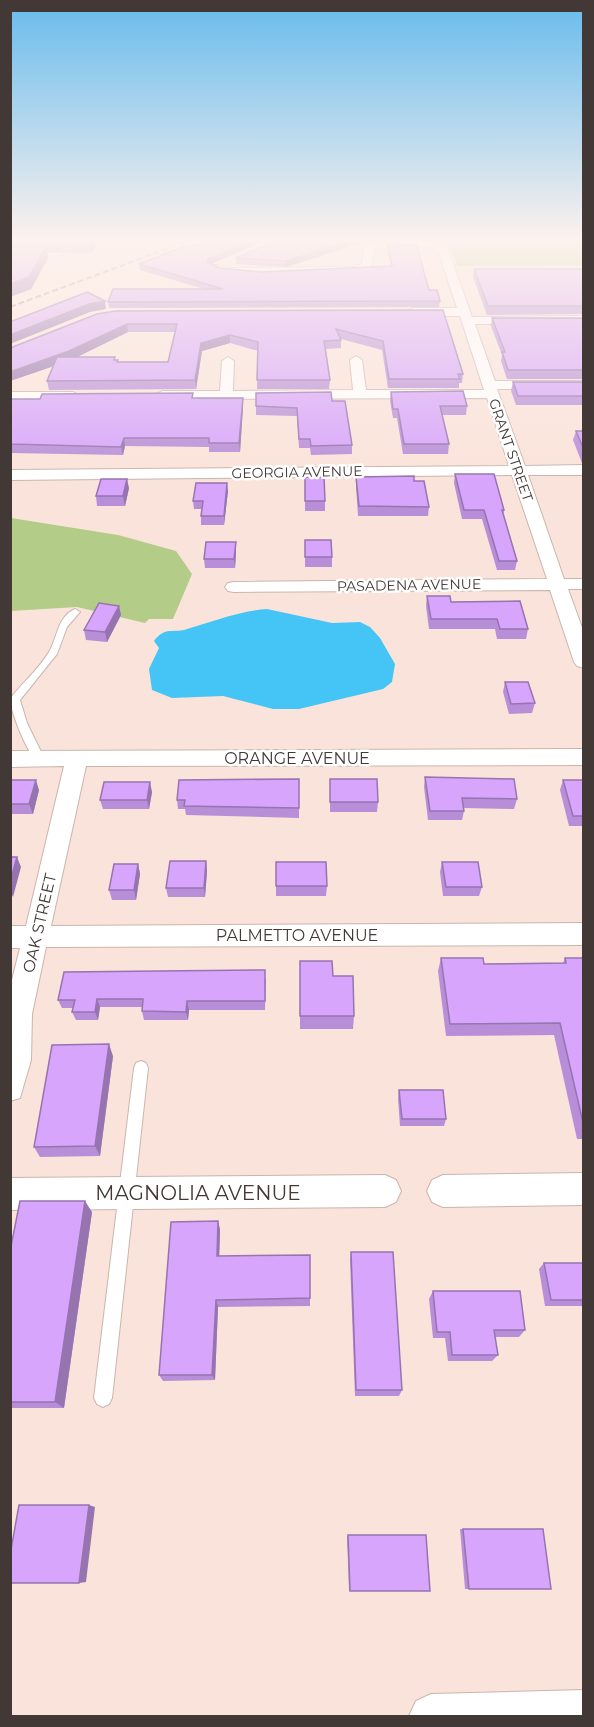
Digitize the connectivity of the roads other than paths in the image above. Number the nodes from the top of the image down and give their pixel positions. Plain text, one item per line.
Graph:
1 (466, 319) edge
2 (542, 319) edge
3 (584, 320) edge
4 (356, 360) dead end
5 (228, 362) dead end
6 (584, 385) edge
7 (491, 390) junction
8 (360, 394) junction
9 (142, 395) edge
10 (225, 395) junction
11 (10, 396) edge
12 (82, 396) edge
13 (518, 470) junction
14 (584, 470) edge
15 (10, 475) edge
16 (557, 584) junction
17 (584, 584) edge
18 (234, 587) dead end
19 (75, 612) dead end
20 (584, 662) edge
21 (584, 757) edge
22 (39, 758) junction
23 (77, 758) junction
24 (10, 759) edge
25 (584, 934) edge
26 (23, 937) edge
27 (141, 1068) dead end
28 (10, 1088) edge
29 (584, 1189) edge
30 (385, 1191) dead end
31 (443, 1191) dead end
32 (126, 1193) junction
33 (10, 1194) edge
34 (103, 1398) dead end
35 (584, 1711) edge
36 (431, 1716) edge

1 - 7 street, GRANT STREET
2 - 3 street
4 - 8 street
5 - 10 street
6 - 7 street
7 - 8 street
7 - 13 street, GRANT STREET
8 - 10 street
9 - 10 street
11 - 12 street
13 - 14 street, GEORGIA AVENUE
13 - 15 street, GEORGIA AVENUE
13 - 16 street, GRANT STREET
16 - 17 street, PASADENA AVENUE
16 - 18 street, PASADENA AVENUE
16 - 20 street, GRANT STREET
19 - 22 lane
21 - 23 street, ORANGE AVENUE
22 - 23 street, ORANGE AVENUE
22 - 24 street, ORANGE AVENUE
23 - 26 street, OAK STREET
25 - 26 street, PALMETTO AVENUE
26 - 28 street, OAK STREET
27 - 32 lane
29 - 31 street
30 - 32 street, MAGNOLIA AVENUE
32 - 33 street, MAGNOLIA AVENUE
32 - 34 lane
35 - 36 street

